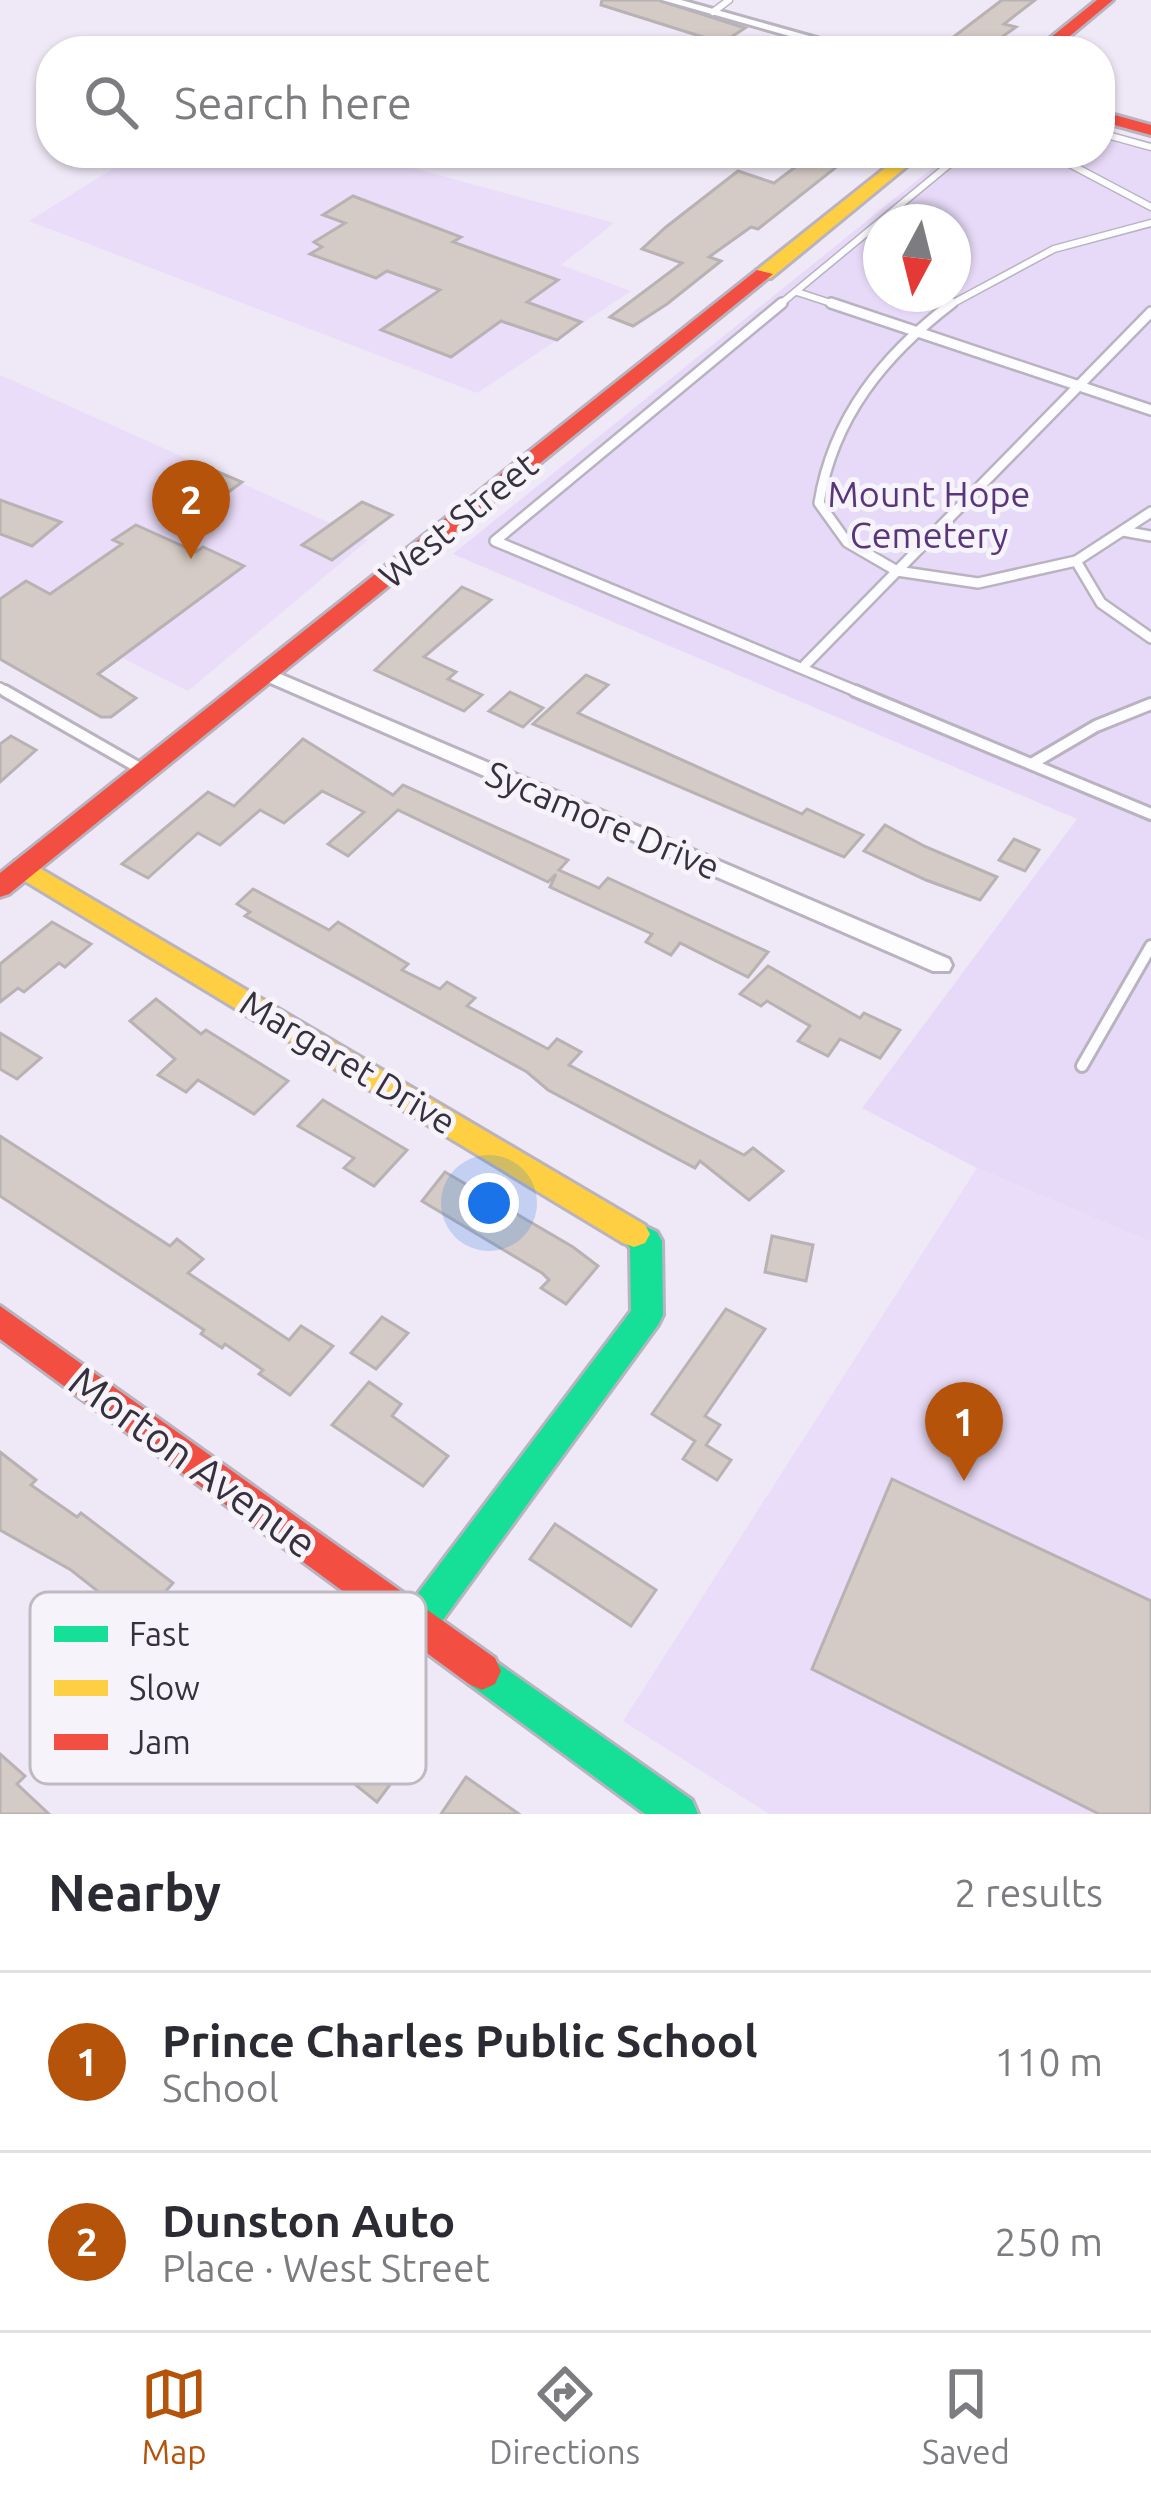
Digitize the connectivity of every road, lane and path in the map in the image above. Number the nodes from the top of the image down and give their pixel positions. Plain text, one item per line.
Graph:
1 (668, 0) edge
2 (729, 0) edge
3 (1106, 0) edge
4 (713, 13) junction
5 (800, 36) edge
6 (1061, 36) edge
7 (1115, 120) edge
8 (1151, 130) edge
9 (1115, 137) edge
10 (1151, 147) edge
11 (896, 168) edge
12 (946, 168) edge
13 (1077, 168) edge
14 (1151, 207) edge
15 (1151, 223) edge
16 (797, 292) junction
17 (1151, 312) edge
18 (916, 332) junction
19 (1078, 386) junction
20 (1151, 410) edge
21 (1151, 512) edge
22 (1123, 531) junction
23 (1151, 536) edge
24 (1076, 561) junction
25 (897, 571) junction
26 (1151, 638) edge
27 (805, 665) junction
28 (266, 674) junction
29 (0, 688) edge
30 (1151, 704) edge
31 (1033, 764) junction
32 (145, 771) junction
33 (1151, 814) edge
34 (24, 868) junction
35 (0, 887) edge
36 (1151, 946) edge
37 (941, 965) dead end
38 (1082, 1066) dead end
39 (0, 1320) edge
40 (370, 1592) edge
41 (426, 1612) edge
42 (426, 1634) edge
43 (662, 1811) edge

1 - 4 street
2 - 4 lane
3 - 6 main road
4 - 5 street
7 - 8 main road
9 - 10 lane
11 - 28 main road, West Street
12 - 16 lane
13 - 14 lane
15 - 18 lane
16 - 18 lane
16 - 27 lane
17 - 19 lane
18 - 19 lane
18 - 25 lane
19 - 20 lane
19 - 25 lane
21 - 22 lane
22 - 23 lane
22 - 24 lane
24 - 25 lane
24 - 26 lane
25 - 27 lane
27 - 31 lane
28 - 32 main road, West Street
28 - 37 street, Sycamore Drive
29 - 32 lane
30 - 31 lane
31 - 33 lane
32 - 34 main road, West Street
34 - 35 main road, West Street
34 - 41 main road, Margaret Drive
36 - 38 lane
39 - 40 main road, Morton Avenue
42 - 43 main road, Morton Avenue

